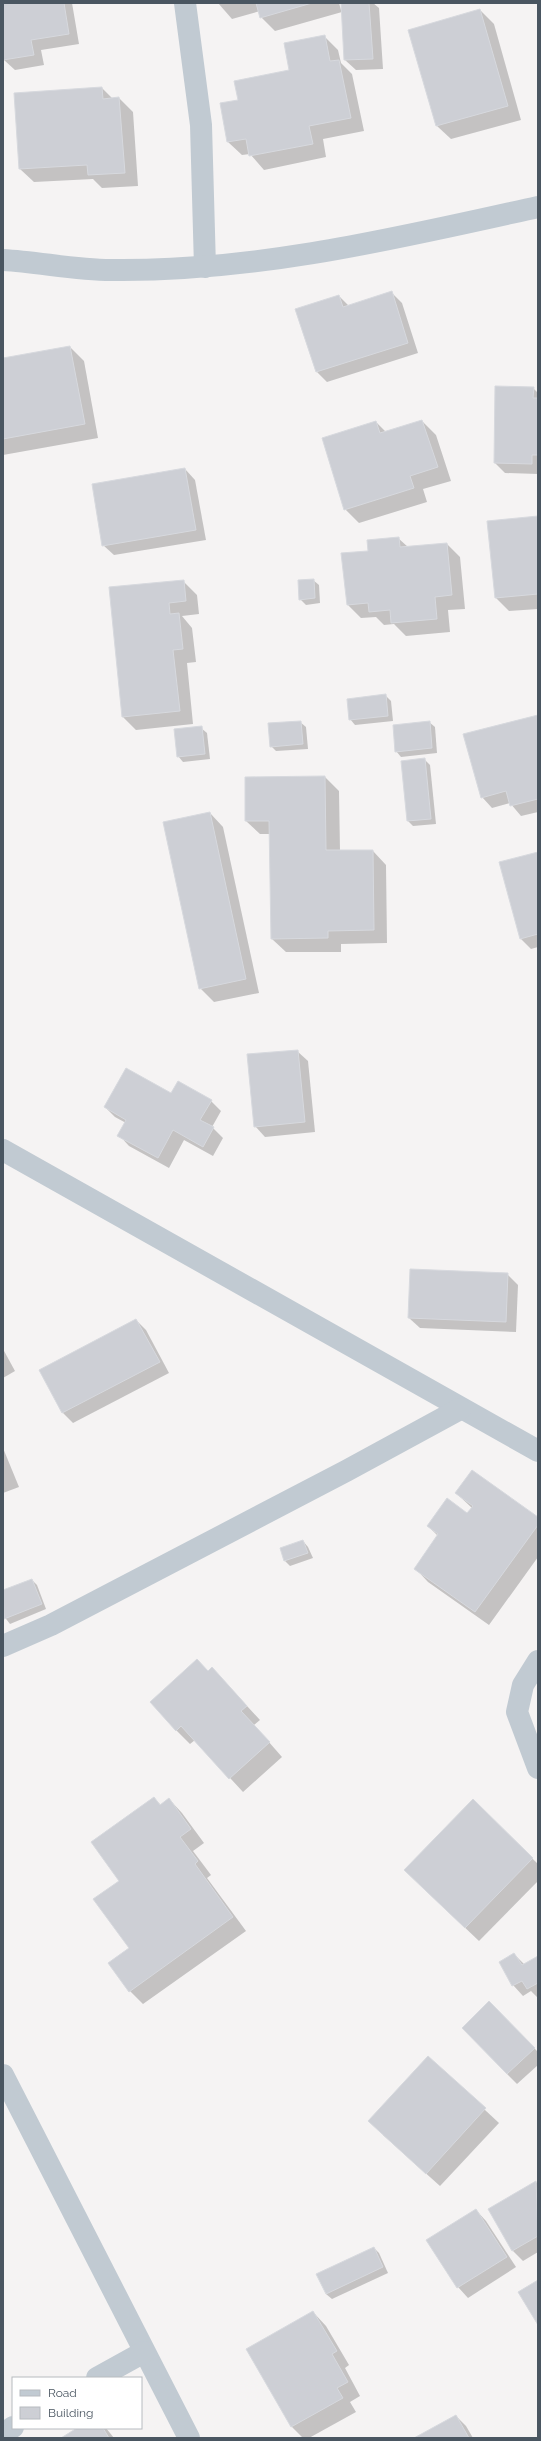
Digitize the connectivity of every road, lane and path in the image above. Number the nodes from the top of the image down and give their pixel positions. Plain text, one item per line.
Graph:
1 (184, 3) edge
2 (538, 207) edge
3 (3, 260) edge
4 (205, 267) junction
5 (3, 1150) edge
6 (460, 1409) junction
7 (538, 1451) edge
8 (3, 1646) edge
9 (538, 1661) edge
10 (538, 1768) edge
11 (3, 2075) edge
12 (144, 2352) junction
13 (99, 2377) edge
14 (12, 2428) edge
15 (3, 2434) edge
16 (189, 2438) edge

1 - 4 street
2 - 4 street
3 - 4 street
5 - 6 street
6 - 7 street
6 - 8 street
9 - 10 street
11 - 12 street
12 - 13 street
12 - 16 street
14 - 15 street

